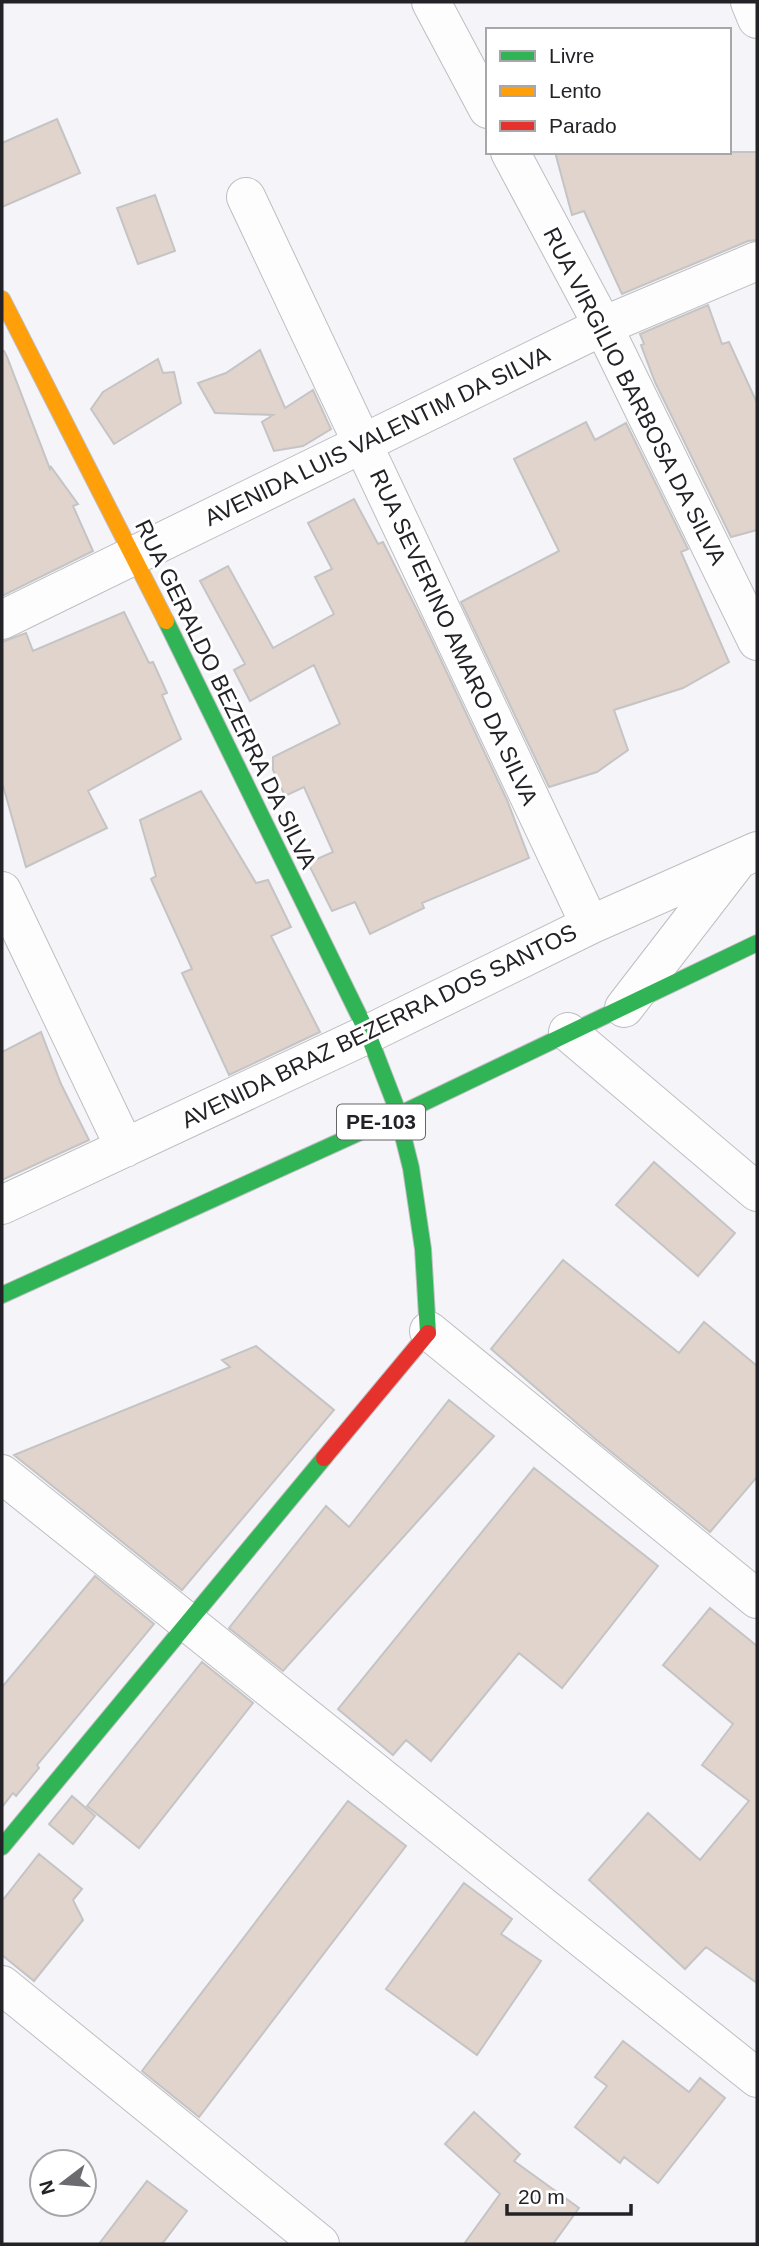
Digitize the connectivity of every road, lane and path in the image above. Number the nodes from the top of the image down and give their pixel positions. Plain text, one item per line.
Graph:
1 (431, 2) edge
2 (750, 2) edge
3 (757, 19) edge
4 (486, 106) edge
5 (511, 154) edge
6 (246, 197) dead end
7 (757, 261) edge
8 (2, 299) edge
9 (603, 326) junction
10 (363, 444) junction
11 (133, 554) junction
12 (2, 620) edge
13 (757, 641) edge
14 (748, 855) edge
15 (2, 891) edge
16 (590, 925) junction
17 (757, 943) edge
18 (624, 1008) junction
19 (568, 1032) junction
20 (368, 1034) junction
21 (398, 1115) junction
22 (125, 1148) junction
23 (757, 1192) edge
24 (2, 1205) edge
25 (2, 1295) edge
26 (429, 1331) junction
27 (2, 1474) edge
28 (757, 1599) edge
29 (188, 1624) junction
30 (2, 1847) edge
31 (2, 1985) edge
32 (757, 2078) edge
33 (320, 2244) edge

1 - 4 street
2 - 3 street
5 - 9 street, RUA VIRGILIO BARBOSA DA SILVA
6 - 10 street, RUA SEVERINO AMARO DA SILVA
7 - 9 street, AVENIDA LUIS VALENTIM DA SILVA
8 - 11 street, RUA GERALDO BEZERRA DA SILVA
9 - 10 street, AVENIDA LUIS VALENTIM DA SILVA
9 - 13 street, RUA VIRGILIO BARBOSA DA SILVA
10 - 11 street, AVENIDA LUIS VALENTIM DA SILVA
10 - 16 street, RUA SEVERINO AMARO DA SILVA
11 - 12 street, AVENIDA LUIS VALENTIM DA SILVA
11 - 20 street, RUA GERALDO BEZERRA DA SILVA
14 - 16 street, AVENIDA BRAZ BEZERRA DOS SANTOS
14 - 18 street
15 - 22 street
16 - 20 street, AVENIDA BRAZ BEZERRA DOS SANTOS
17 - 18 street, PE-103
18 - 19 street, PE-103
19 - 21 street, PE-103
19 - 23 street
20 - 21 street, RUA GERALDO BEZERRA DA SILVA
20 - 22 street, AVENIDA BRAZ BEZERRA DOS SANTOS
21 - 25 street, PE-103
21 - 26 street, RUA GERALDO BEZERRA DA SILVA
22 - 24 street, AVENIDA BRAZ BEZERRA DOS SANTOS
26 - 28 street
26 - 29 street
27 - 29 street
29 - 30 street
29 - 32 street
31 - 33 street

